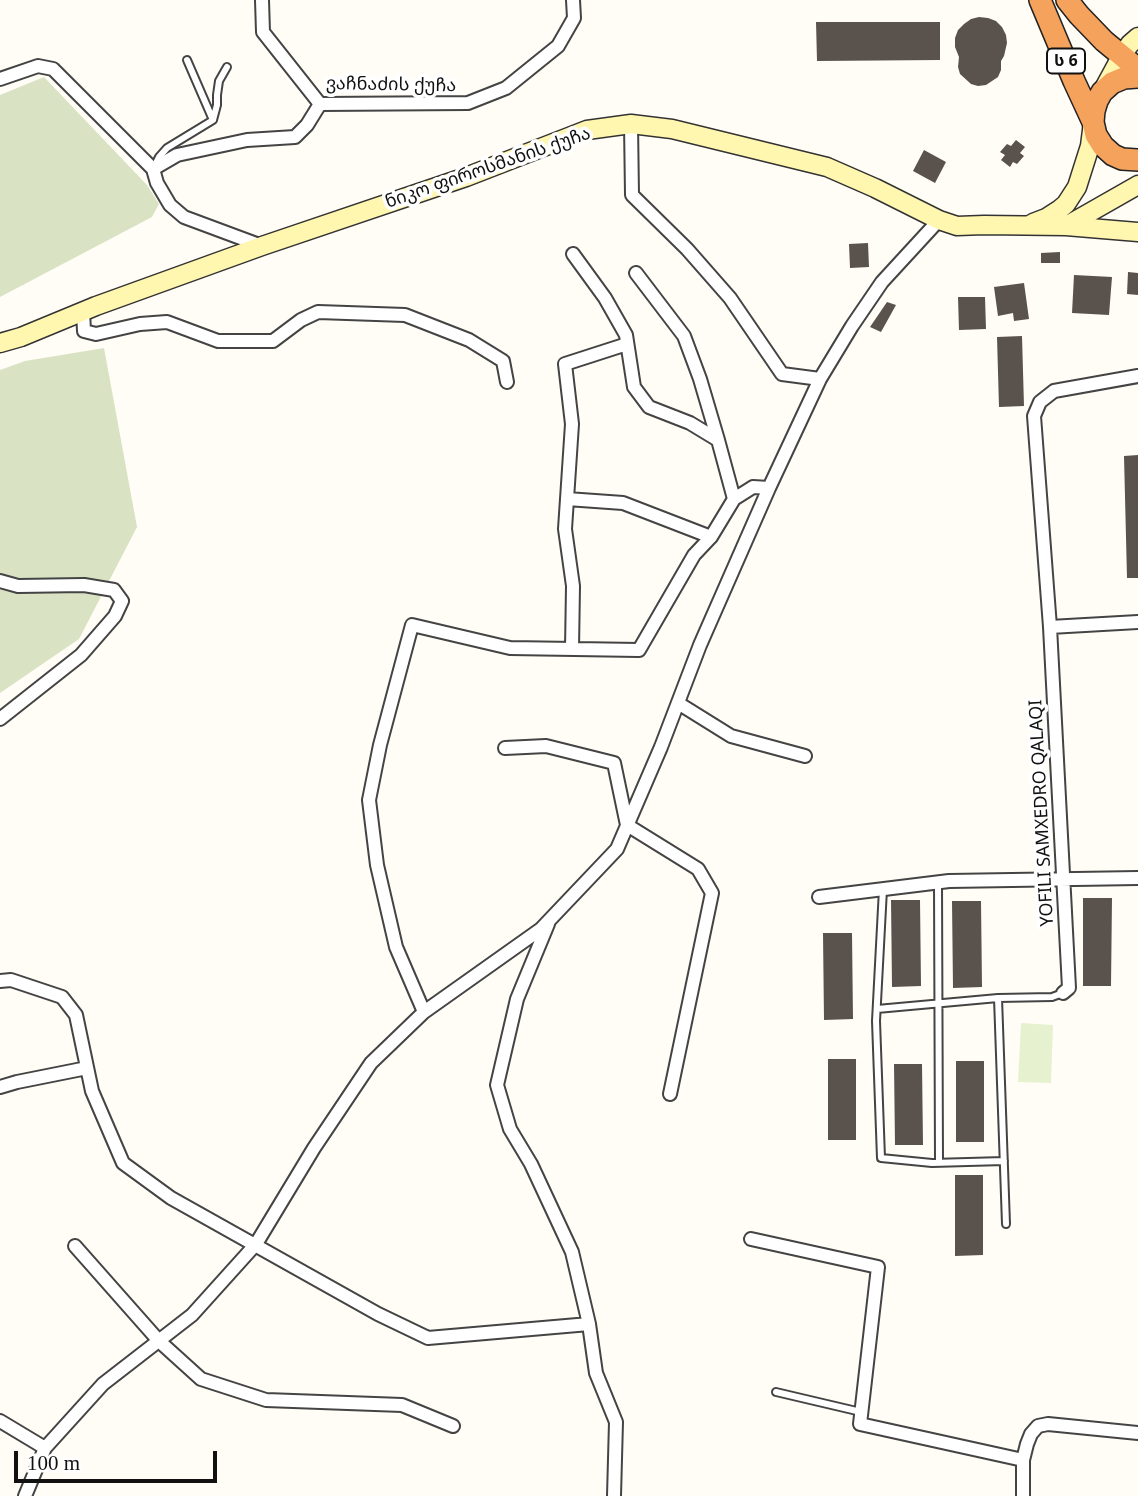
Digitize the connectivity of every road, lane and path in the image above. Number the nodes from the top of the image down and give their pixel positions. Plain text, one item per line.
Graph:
1 (261, 0) edge
2 (573, 0) edge
3 (1040, 0) edge
4 (1067, 0) edge
5 (1138, 37) edge
6 (187, 61) dead end
7 (1130, 62) edge
8 (227, 67) dead end
9 (1138, 76) edge
10 (0, 79) edge
11 (1102, 92) junction
12 (320, 104) junction
13 (213, 120) junction
14 (1093, 122) junction
15 (631, 124) junction
16 (1132, 162) edge
17 (153, 169) junction
18 (1138, 185) edge
19 (939, 220) junction
20 (1025, 225) junction
21 (1066, 226) junction
22 (1138, 232) edge
23 (262, 246) junction
24 (573, 254) dead end
25 (636, 273) dead end
26 (83, 312) junction
27 (0, 344) edge
28 (627, 344) junction
29 (1138, 376) edge
30 (820, 379) junction
31 (507, 382) dead end
32 (718, 440) junction
33 (769, 488) junction
34 (567, 499) junction
35 (734, 499) junction
36 (711, 537) junction
37 (0, 581) edge
38 (1138, 622) edge
39 (1050, 627) junction
40 (572, 649) junction
41 (678, 703) junction
42 (0, 719) edge
43 (505, 748) dead end
44 (805, 756) dead end
45 (627, 825) junction
46 (1138, 878) edge
47 (1062, 879) junction
48 (938, 883) junction
49 (883, 890) junction
50 (819, 897) dead end
51 (549, 920) junction
52 (0, 981) edge
53 (1063, 993) joint
54 (998, 998) junction
55 (938, 1003) junction
56 (877, 1009) junction
57 (424, 1012) junction
58 (87, 1068) junction
59 (0, 1087) edge
60 (670, 1094) dead end
61 (1004, 1161) junction
62 (939, 1163) junction
63 (1006, 1224) dead end
64 (751, 1239) dead end
65 (256, 1244) junction
66 (75, 1246) dead end
67 (589, 1325) junction
68 (159, 1341) junction
69 (776, 1392) dead end
70 (861, 1412) junction
71 (0, 1421) edge
72 (453, 1426) dead end
73 (1138, 1433) edge
74 (45, 1448) junction
75 (1023, 1460) junction
76 (25, 1496) edge
77 (614, 1496) edge
78 (1023, 1496) edge

1 - 12 street, ვაჩნაძის ქუჩა
2 - 12 street, ვაჩნაძის ქუჩა
3 - 14 highway, ს 6
4 - 7 highway, ს 6
5 - 7 main road
6 - 13 lane
7 - 11 main road
8 - 13 lane
9 - 11 highway
10 - 17 street
11 - 14 highway
12 - 17 street
13 - 17 lane
14 - 16 highway
14 - 20 main road
15 - 19 main road, ნიკო ფიროსმანის ქუჩა
15 - 23 main road, ნიკო ფიროსმანის ქუჩა
15 - 30 street
17 - 23 street
18 - 21 main road
19 - 20 main road, ნიკო ფიროსმანის ქუჩა
19 - 30 street
20 - 21 main road, ნიკო ფიროსმანის ქუჩა
21 - 22 main road, ნიკო ფიროსმანის ქუჩა
23 - 26 main road, ნიკო ფიროსმანის ქუჩა
24 - 28 street
25 - 32 street
26 - 27 main road, ნიკო ფიროსმანის ქუჩა
26 - 31 street
28 - 32 street
28 - 34 street
29 - 39 street, YOFILI SAMXEDRO QALAQI
30 - 33 street
32 - 35 street
33 - 35 street
33 - 41 street
34 - 36 street
34 - 40 street
35 - 36 street
36 - 40 street
37 - 42 street
38 - 39 street
39 - 47 street, YOFILI SAMXEDRO QALAQI
40 - 57 street
41 - 44 street
41 - 45 street
43 - 45 street
45 - 51 street
45 - 60 street
46 - 47 street, YOFILI SAMXEDRO QALAQI
47 - 48 street, YOFILI SAMXEDRO QALAQI
47 - 53 street, YOFILI SAMXEDRO QALAQI
48 - 49 street, YOFILI SAMXEDRO QALAQI
48 - 55 lane
49 - 50 street, YOFILI SAMXEDRO QALAQI
49 - 56 lane
51 - 57 street
51 - 67 street
52 - 58 street
53 - 54 lane
54 - 55 lane
54 - 61 lane
55 - 56 lane
55 - 62 lane
56 - 62 lane
57 - 65 street
58 - 59 street
58 - 65 street
61 - 62 lane
61 - 63 lane
64 - 70 street
65 - 67 street
65 - 68 street
66 - 68 street
67 - 77 street
68 - 72 street
68 - 74 street
69 - 70 lane
70 - 75 street
71 - 74 street
73 - 75 street
74 - 76 street
75 - 78 street

